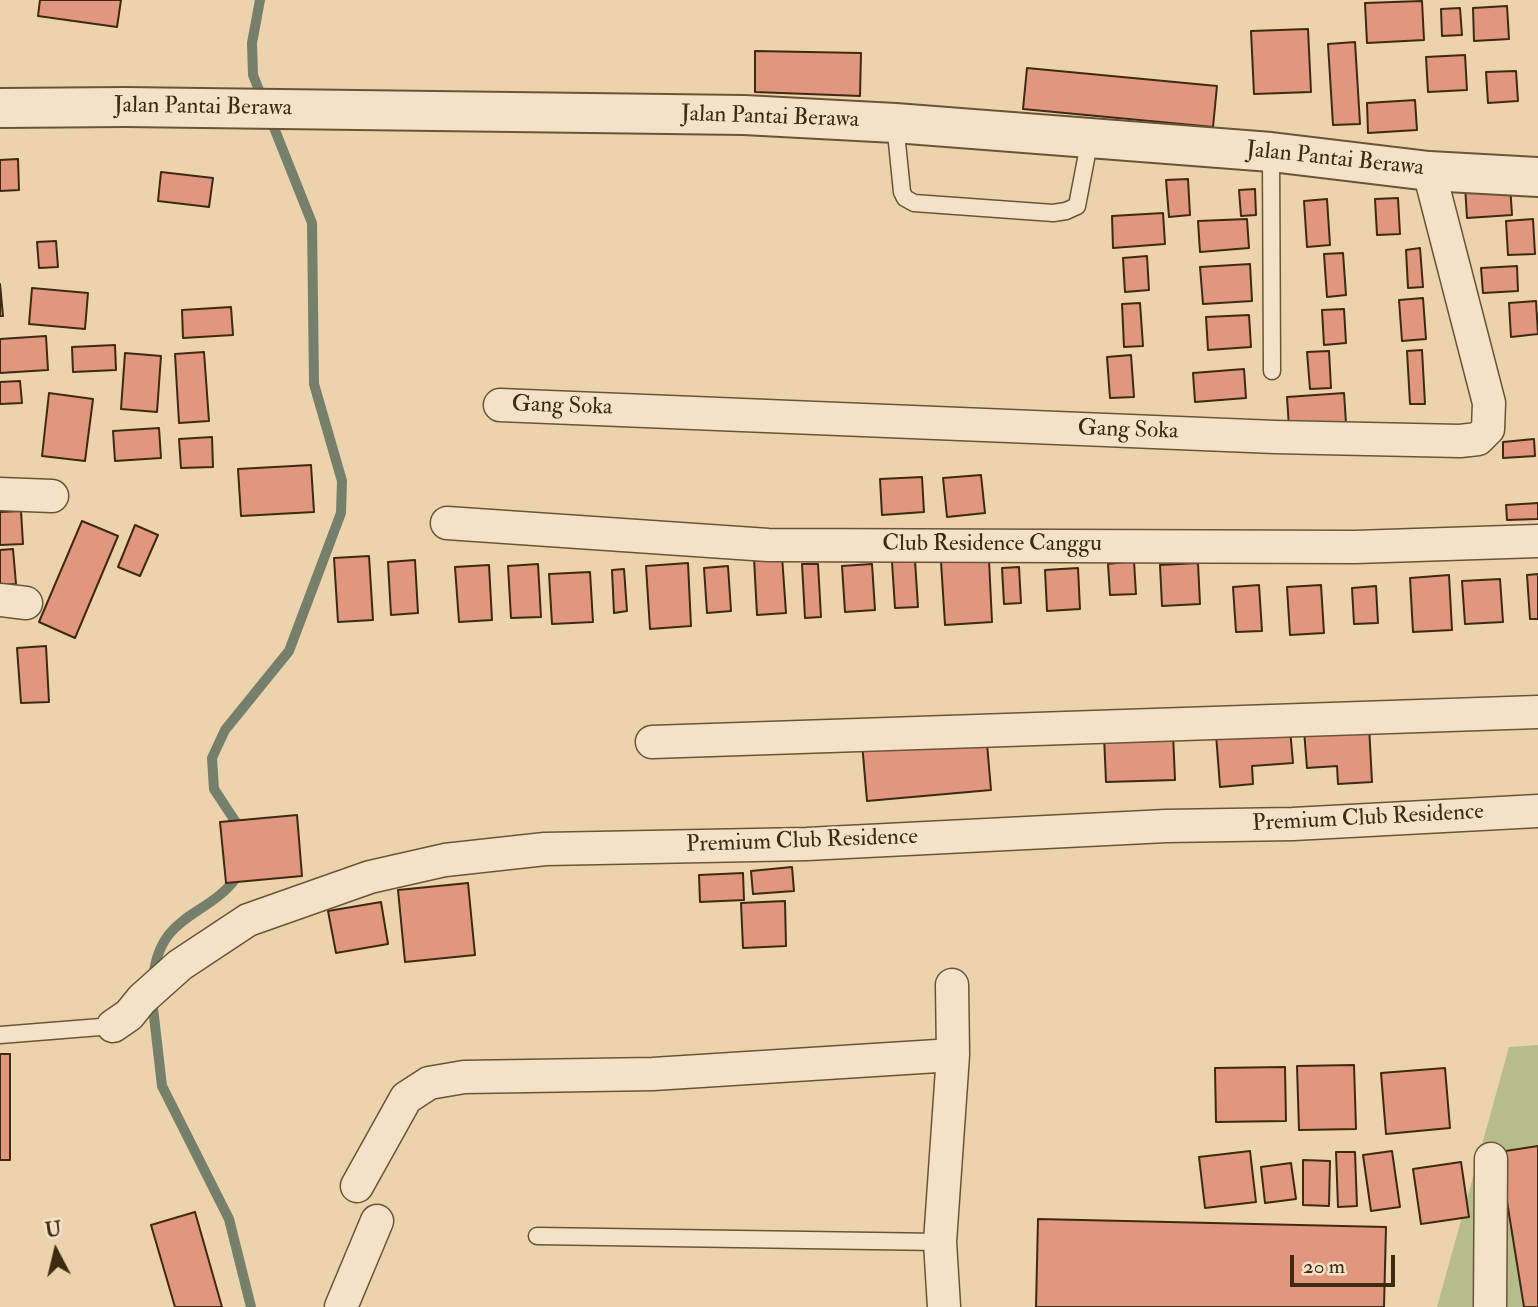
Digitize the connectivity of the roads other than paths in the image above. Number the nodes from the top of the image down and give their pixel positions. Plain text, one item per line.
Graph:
1 (0, 108) edge
2 (895, 123) junction
3 (1090, 138) junction
4 (1270, 152) junction
5 (1429, 171) junction
6 (1538, 177) edge
7 (1272, 371) dead end
8 (500, 405) dead end
9 (0, 494) edge
10 (52, 496) dead end
11 (447, 523) dead end
12 (1538, 541) edge
13 (1538, 712) edge
14 (652, 742) dead end
15 (1538, 811) edge
16 (952, 985) dead end
17 (113, 1026) joint
18 (0, 1035) edge
19 (953, 1055) junction
20 (1491, 1159) dead end
21 (356, 1186) dead end
22 (377, 1221) dead end
23 (537, 1236) dead end
24 (940, 1242) junction
25 (341, 1307) edge
26 (944, 1307) edge
27 (1489, 1307) edge

1 - 2 street, Jalan Pantai Berawa
2 - 3 street, Jalan Pantai Berawa
2 - 3 lane
3 - 4 street, Jalan Pantai Berawa
4 - 5 street, Jalan Pantai Berawa
4 - 7 lane
5 - 6 street, Jalan Pantai Berawa
5 - 8 street, Gang Soka
9 - 10 street
11 - 12 street, Club Residence Canggu
13 - 14 street
15 - 17 street, Premium Club Residence
16 - 19 street
17 - 18 lane
19 - 21 street
19 - 24 street
20 - 27 street
22 - 25 street
23 - 24 lane
24 - 26 street

